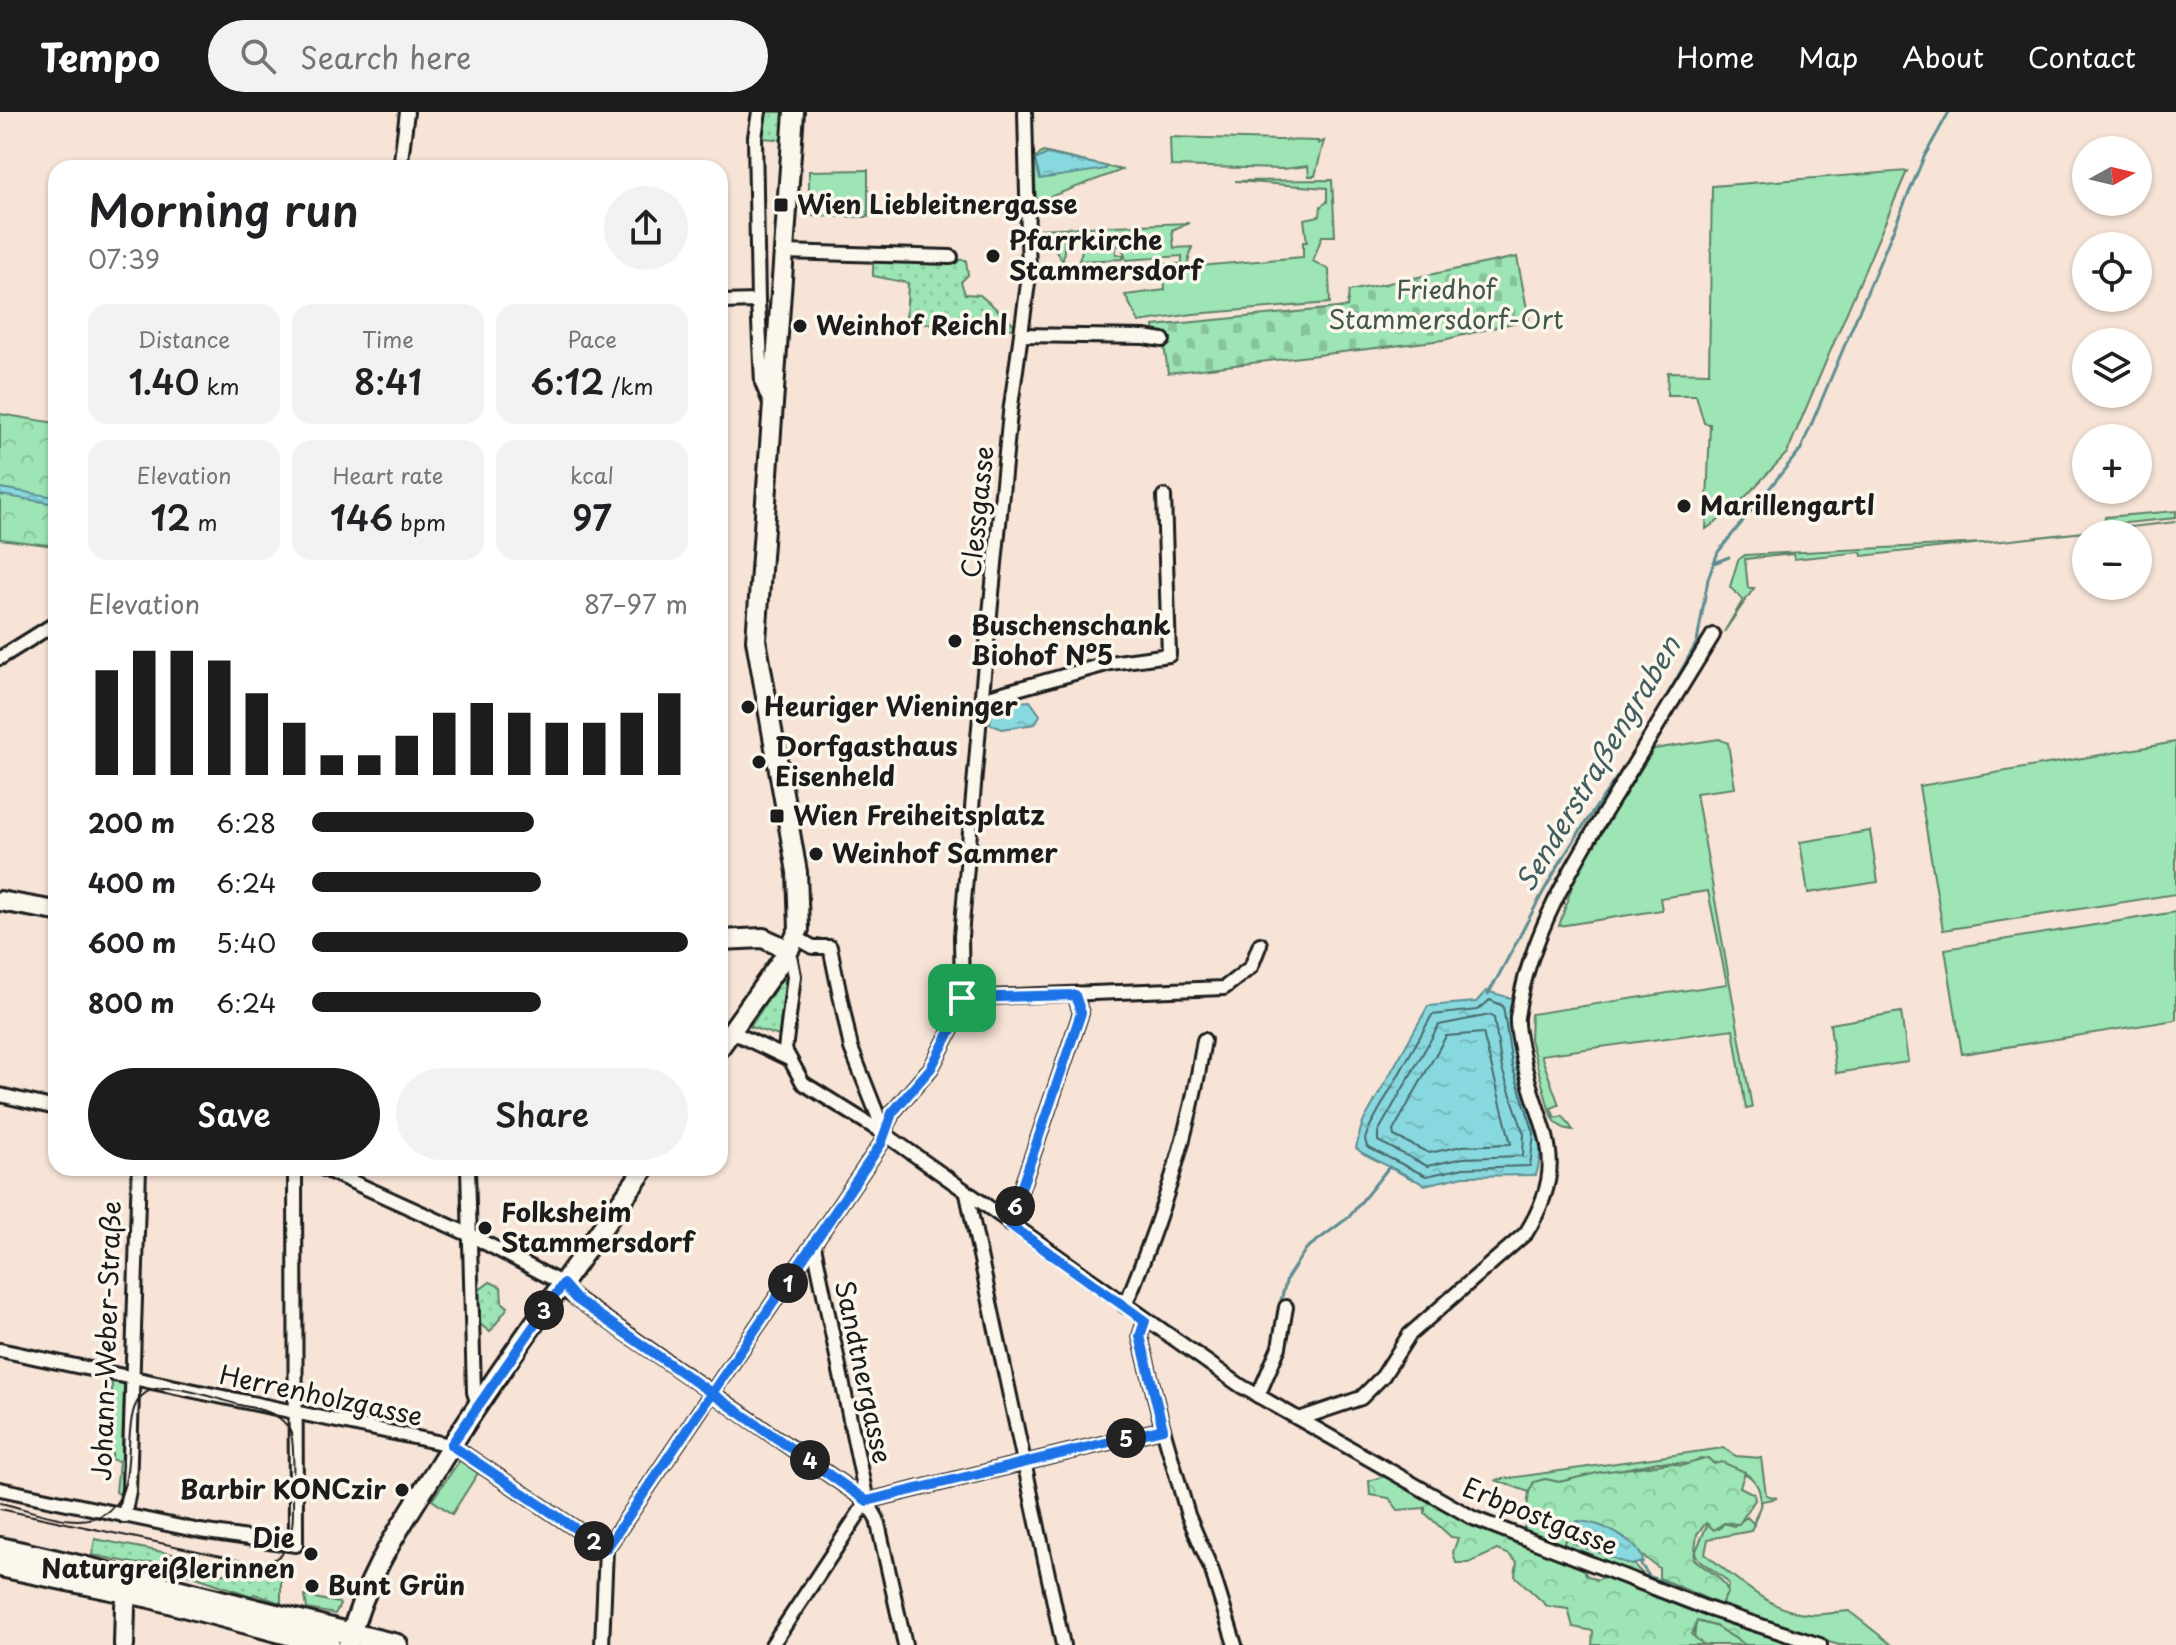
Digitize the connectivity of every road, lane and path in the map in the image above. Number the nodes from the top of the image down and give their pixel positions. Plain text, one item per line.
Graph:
1 (407, 112) edge
2 (759, 112) edge
3 (794, 112) edge
4 (1025, 112) edge
5 (401, 160) edge
6 (784, 252) junction
7 (951, 257) dead end
8 (758, 301) junction
9 (728, 302) edge
10 (1021, 335) junction
11 (1163, 340) dead end
12 (774, 412) junction
13 (1164, 496) dead end
14 (48, 628) edge
15 (1713, 635) dead end
16 (0, 658) edge
17 (981, 704) junction
18 (0, 901) edge
19 (48, 910) edge
20 (728, 940) edge
21 (792, 944) junction
22 (1260, 944) dead end
23 (1075, 995) junction
24 (962, 998) junction
25 (728, 1027) edge
26 (728, 1036) edge
27 (1204, 1040) dead end
28 (787, 1058) junction
29 (0, 1095) edge
30 (48, 1106) edge
31 (885, 1134) junction
32 (139, 1176) edge
33 (295, 1176) edge
34 (340, 1176) edge
35 (468, 1176) edge
36 (639, 1176) edge
37 (967, 1194) junction
38 (1009, 1224) junction
39 (470, 1235) junction
40 (814, 1246) junction
41 (563, 1284) junction
42 (1125, 1306) junction
43 (1286, 1307) dead end
44 (1145, 1321) junction
45 (0, 1350) edge
46 (131, 1377) junction
47 (714, 1394) junction
48 (1258, 1396) junction
49 (478, 1405) junction
50 (295, 1415) junction
51 (1302, 1418) junction
52 (1163, 1429) junction
53 (451, 1445) junction
54 (1023, 1463) junction
55 (0, 1489) edge
56 (867, 1501) junction
57 (124, 1516) junction
58 (0, 1548) edge
59 (606, 1549) junction
60 (0, 1566) edge
61 (130, 1585) junction
62 (350, 1639) edge
63 (124, 1645) edge
64 (329, 1645) edge
65 (397, 1645) edge
66 (602, 1645) edge
67 (772, 1645) edge
68 (905, 1645) edge
69 (1063, 1645) edge
70 (1235, 1645) edge
71 (1820, 1645) edge

1 - 5 street
2 - 8 street
3 - 6 main road
4 - 10 street, Clessgasse
6 - 7 street
6 - 12 main road
8 - 9 street
8 - 12 street
10 - 11 street
10 - 17 street, Clessgasse
12 - 21 main road
13 - 17 street
14 - 16 street
15 - 51 street
17 - 24 street, Clessgasse
18 - 19 main road
20 - 21 main road
21 - 25 main road
21 - 28 street
21 - 31 street
22 - 23 street
23 - 24 street
23 - 38 street
24 - 31 street, Clessgasse
26 - 28 street
27 - 42 street
28 - 31 street, Erbpostgasse
29 - 30 street
31 - 37 street, Erbpostgasse
31 - 40 street, Clessgasse
32 - 46 street, Johann-Weber-Straße
33 - 50 street
34 - 39 street
35 - 39 street
36 - 41 main road
37 - 38 street, Erbpostgasse
37 - 54 street
38 - 42 street, Erbpostgasse
39 - 41 street
39 - 49 street
40 - 47 street, Clessgasse
40 - 56 street, Sandtnergasse
41 - 47 street
41 - 49 main road
42 - 44 street, Erbpostgasse
43 - 48 street
44 - 48 street, Erbpostgasse
44 - 52 street
45 - 46 street, Herrenholzgasse
46 - 50 street, Herrenholzgasse
46 - 57 street, Johann-Weber-Straße
47 - 56 street
47 - 59 street, Clessgasse
48 - 51 street, Erbpostgasse
49 - 53 main road
50 - 53 street, Herrenholzgasse
50 - 57 street
51 - 71 street, Erbpostgasse
52 - 54 street
52 - 70 street
53 - 59 street, Herrenholzgasse
53 - 62 main road
54 - 56 street
54 - 69 street
55 - 57 street
56 - 67 street
56 - 68 street, Sandtnergasse
58 - 61 main road
59 - 66 street
60 - 61 main road
61 - 62 main road
61 - 63 main road
61 - 64 main road
62 - 65 main road

